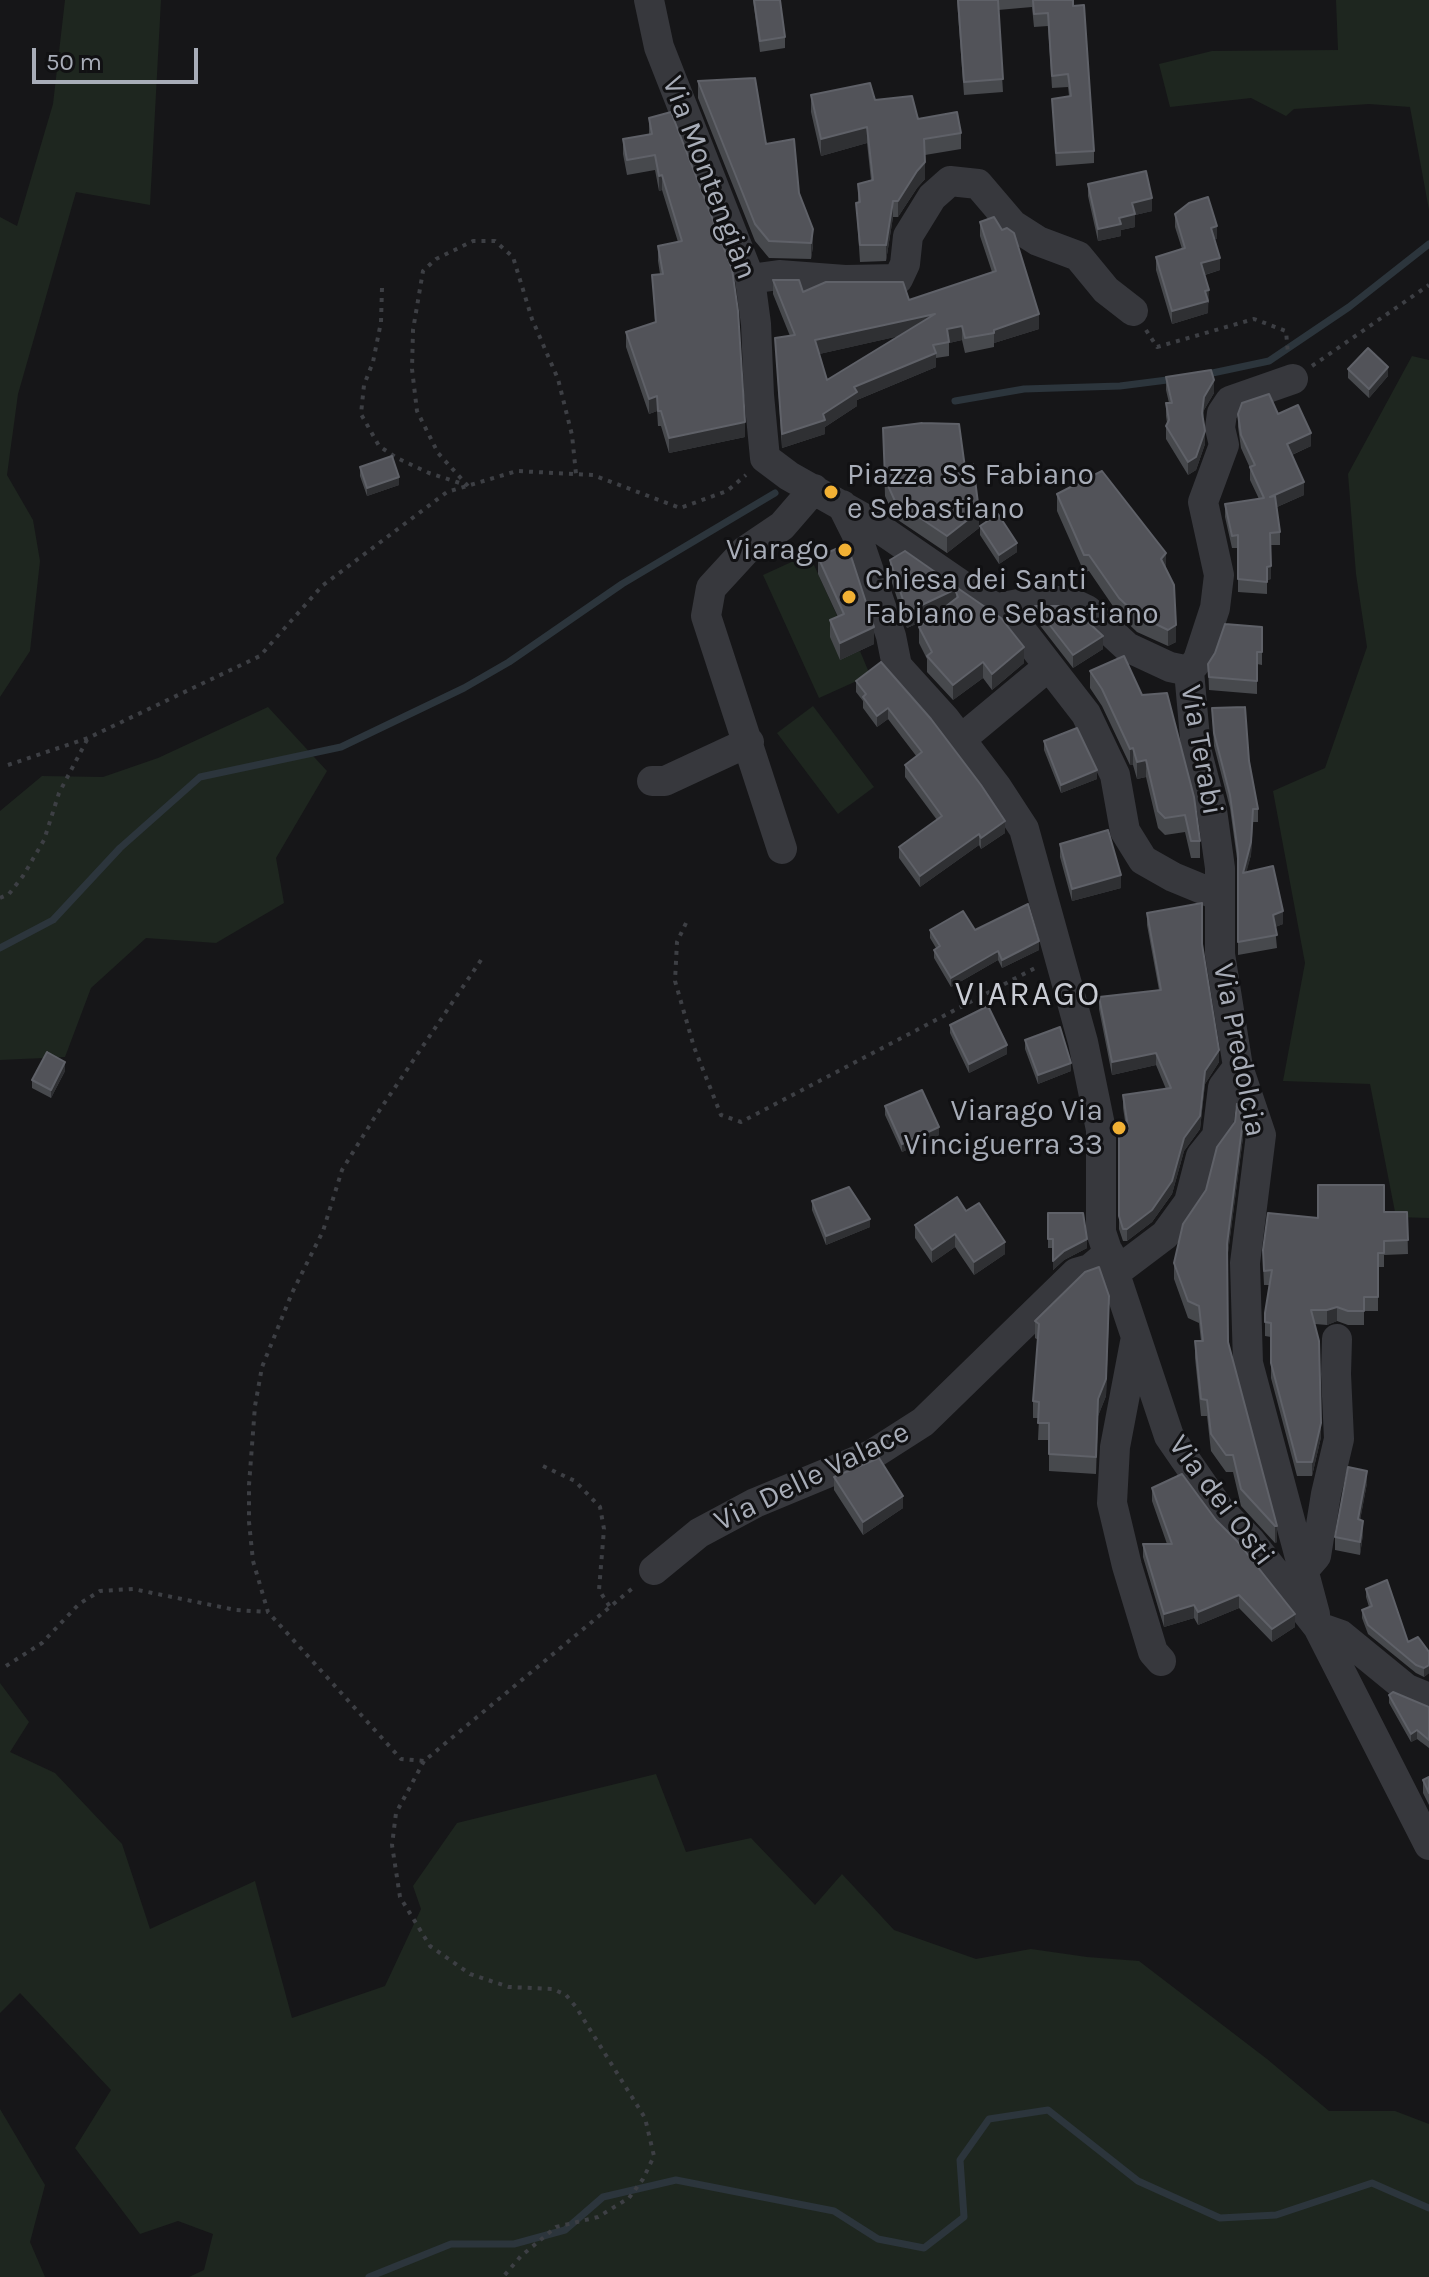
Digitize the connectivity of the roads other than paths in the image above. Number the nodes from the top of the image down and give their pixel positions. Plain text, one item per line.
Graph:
1 (649, 0) edge
2 (750, 279) junction
3 (1133, 311) road end
4 (1290, 369) road end
5 (814, 489) junction
6 (842, 505) junction
7 (998, 608) junction
8 (1049, 666) junction
9 (1189, 671) junction
10 (960, 740) junction
11 (749, 742) junction
12 (652, 781) dead end
13 (782, 849) dead end
14 (1219, 896) junction
15 (1238, 1067) junction
16 (1112, 1263) junction
17 (1136, 1336) junction
18 (1337, 1339) dead end
19 (654, 1570) road end
20 (1303, 1571) junction
21 (1318, 1627) junction
22 (1161, 1661) dead end
23 (1429, 1698) edge
24 (1429, 1845) edge

1 - 2 street, Via Montengiàn
2 - 3 street
2 - 5 street, Via Montengiàn
4 - 9 street
5 - 6 street
5 - 11 street
6 - 7 street
6 - 10 street, Via dei Osti
7 - 8 street
7 - 9 street, Via Terabi
8 - 10 street
8 - 14 street
9 - 14 street, Via Terabi
10 - 16 street, Via dei Osti
11 - 12 street
11 - 13 street
14 - 15 street, Via Predolcia
15 - 16 street, Via Delle Valace
15 - 20 street, Via Predolcia
16 - 17 street, Via dei Osti
16 - 19 street, Via Delle Valace
17 - 21 street, Via dei Osti
17 - 22 street
18 - 20 street
20 - 21 street, Via Predolcia
21 - 23 street
21 - 24 street

